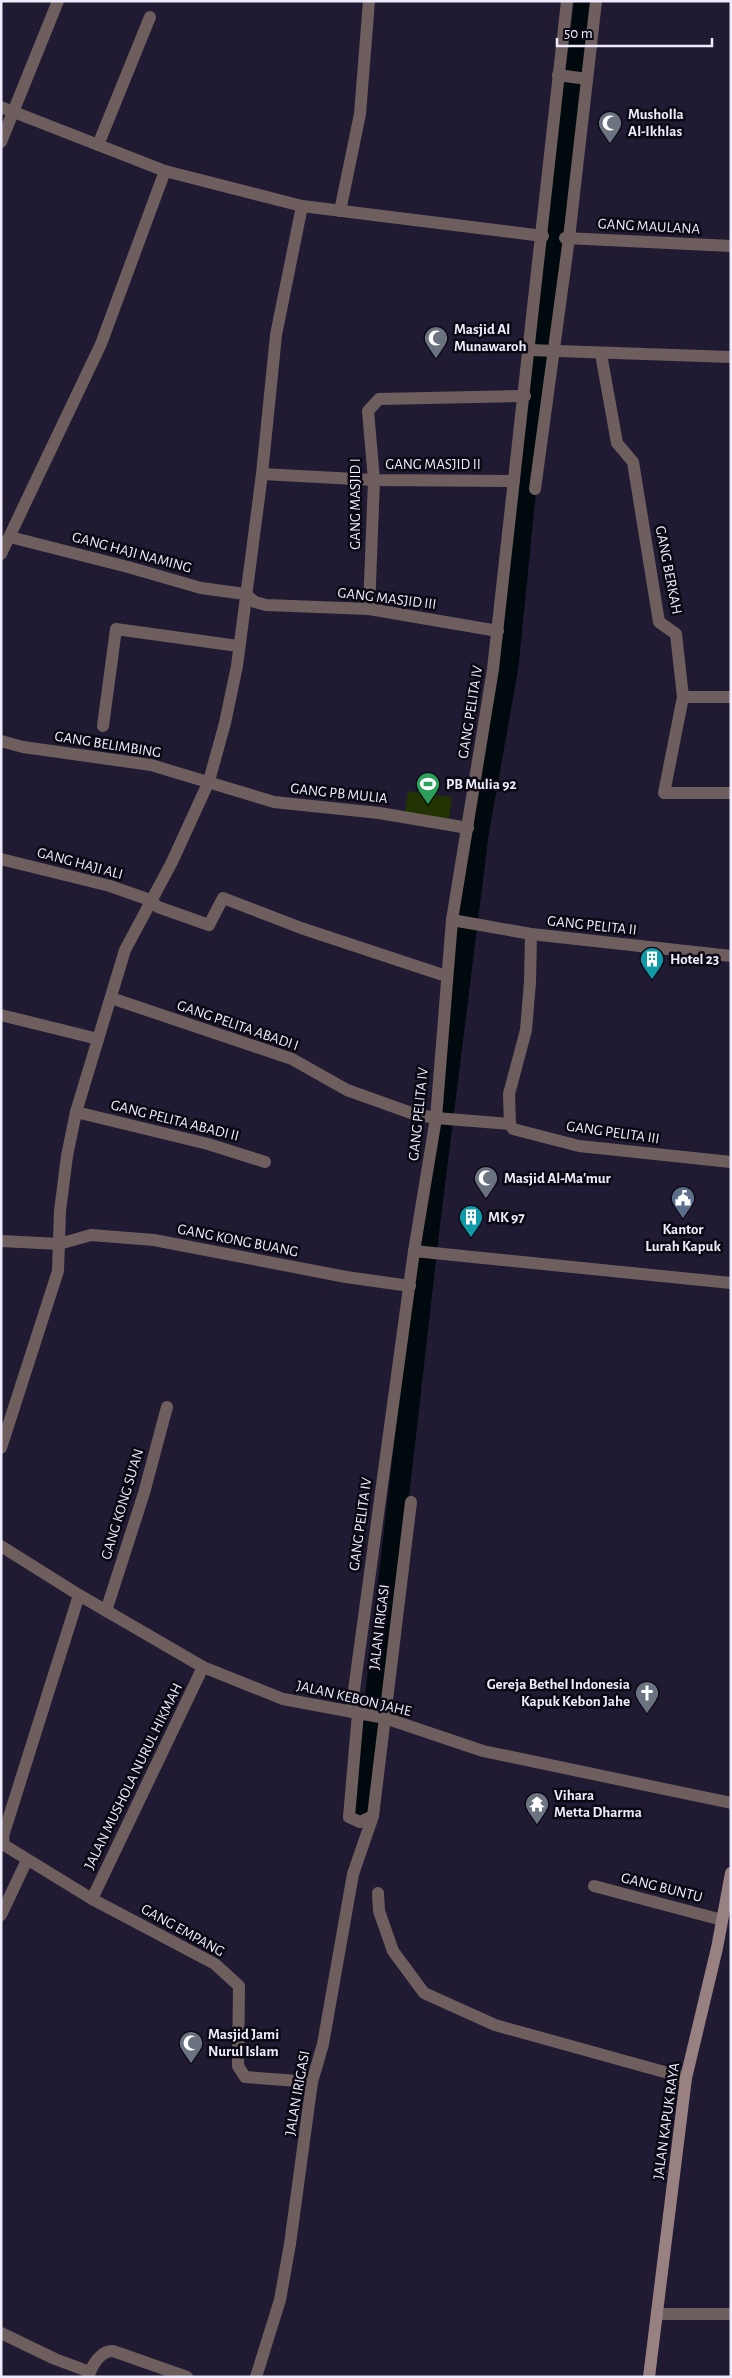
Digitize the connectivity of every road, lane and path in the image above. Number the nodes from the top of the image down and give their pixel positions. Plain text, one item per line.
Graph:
1 (58, 1) edge
2 (369, 1) edge
3 (567, 1) edge
4 (596, 1) edge
5 (150, 17) dead end
6 (561, 75) junction
7 (585, 79) junction
8 (1, 107) edge
9 (15, 112) junction
10 (1, 142) edge
11 (98, 145) junction
12 (165, 171) junction
13 (302, 206) junction
14 (340, 211) junction
15 (543, 236) junction
16 (567, 238) junction
17 (731, 246) edge
18 (531, 350) junction
19 (551, 352) junction
20 (601, 354) junction
21 (731, 357) edge
22 (525, 396) junction
23 (262, 474) junction
24 (374, 480) junction
25 (514, 481) junction
26 (535, 489) dead end
27 (10, 537) junction
28 (1, 554) edge
29 (245, 594) junction
30 (369, 609) junction
31 (498, 631) junction
32 (238, 646) junction
33 (683, 697) junction
34 (731, 697) edge
35 (103, 726) dead end
36 (1, 742) edge
37 (209, 781) junction
38 (731, 793) edge
39 (468, 828) junction
40 (1, 860) edge
41 (150, 900) junction
42 (455, 921) junction
43 (531, 934) junction
44 (731, 956) edge
45 (446, 976) junction
46 (111, 998) junction
47 (1, 1015) edge
48 (98, 1039) junction
49 (76, 1112) junction
50 (441, 1119) junction
51 (510, 1124) junction
52 (265, 1162) dead end
53 (731, 1162) edge
54 (1, 1241) edge
55 (59, 1244) junction
56 (417, 1251) junction
57 (731, 1283) edge
58 (410, 1286) junction
59 (167, 1407) dead end
60 (1, 1448) edge
61 (411, 1502) dead end
62 (1, 1546) edge
63 (79, 1595) junction
64 (106, 1610) junction
65 (203, 1667) junction
66 (357, 1713) junction
67 (382, 1718) junction
68 (731, 1803) edge
69 (373, 1816) junction
70 (27, 1860) junction
71 (731, 1873) edge
72 (594, 1886) dead end
73 (378, 1893) dead end
74 (92, 1900) junction
75 (1, 1915) edge
76 (722, 1920) junction
77 (686, 2078) junction
78 (312, 2082) junction
79 (659, 2314) junction
80 (731, 2314) edge
81 (1, 2333) edge
82 (89, 2374) edge
83 (187, 2377) edge
84 (256, 2377) edge
85 (650, 2377) edge

1 - 9 street
2 - 14 street
3 - 6 street, GANG PELITA IV
4 - 7 street
5 - 11 street
6 - 7 street
6 - 15 street, GANG PELITA IV
7 - 16 street
8 - 9 street
9 - 10 street
9 - 11 street
11 - 12 street
12 - 13 street
12 - 27 street
13 - 14 street
13 - 23 street
14 - 15 street
15 - 18 street, GANG PELITA IV
16 - 17 street, GANG MAULANA
16 - 19 street
18 - 19 street
18 - 22 street, GANG PELITA IV
19 - 20 street
19 - 26 street
20 - 21 street
20 - 33 street, GANG BERKAH
22 - 24 street, GANG MASJID I
22 - 25 street, GANG PELITA IV
23 - 24 street, GANG MASJID II
23 - 29 street
24 - 25 street, GANG MASJID II
24 - 30 street, GANG MASJID I
25 - 31 street, GANG PELITA IV
27 - 28 street
27 - 29 street, GANG HAJI NAMING
29 - 30 street, GANG MASJID III
29 - 32 street
30 - 31 street, GANG MASJID III
31 - 39 street, GANG PELITA IV
32 - 35 street
32 - 37 street
33 - 34 street
33 - 38 street, GANG BERKAH
36 - 37 street, GANG BELIMBING
37 - 39 street, GANG PB MULIA
37 - 41 street
39 - 42 street, GANG PELITA IV
40 - 41 street, GANG HAJI ALI
41 - 45 street, GANG HAJI ALI
41 - 46 street
42 - 43 street, GANG PELITA II
42 - 45 street, GANG PELITA IV
43 - 44 street, GANG PELITA II
43 - 51 street
45 - 50 street, GANG PELITA IV
46 - 48 street
46 - 50 street, GANG PELITA ABADI I
47 - 48 street
48 - 49 street
49 - 52 street, GANG PELITA ABADI II
49 - 55 street
50 - 51 street, GANG PELITA III
50 - 56 street, GANG PELITA IV
51 - 53 street, GANG PELITA III
54 - 55 street, GANG KONG BUANG
55 - 58 street, GANG KONG BUANG
55 - 60 street
56 - 57 street
56 - 58 street, GANG PELITA IV
58 - 66 street, GANG PELITA IV
59 - 64 street, GANG KONG SU'AN
61 - 67 street, JALAN IRIGASI
62 - 63 street, JALAN KEBON JAHE
63 - 64 street, JALAN KEBON JAHE
63 - 70 street, GANG EMPANG
64 - 65 street, JALAN KEBON JAHE
65 - 66 street, JALAN KEBON JAHE
65 - 74 street, JALAN MUSHOLA NURUL HIKMAH
66 - 67 street, JALAN KEBON JAHE
66 - 69 street
67 - 68 street, JALAN KEBON JAHE
67 - 69 street, JALAN IRIGASI
69 - 78 street, JALAN IRIGASI
70 - 74 street, GANG EMPANG
70 - 75 street
71 - 76 main road, JALAN KAPUK RAYA
72 - 76 street, GANG BUNTU
73 - 77 street
74 - 78 street, GANG EMPANG
76 - 77 main road, JALAN KAPUK RAYA
77 - 79 main road, JALAN KAPUK RAYA
78 - 84 street, JALAN IRIGASI
79 - 80 street
79 - 85 main road, JALAN KAPUK RAYA
81 - 82 street
82 - 83 street

